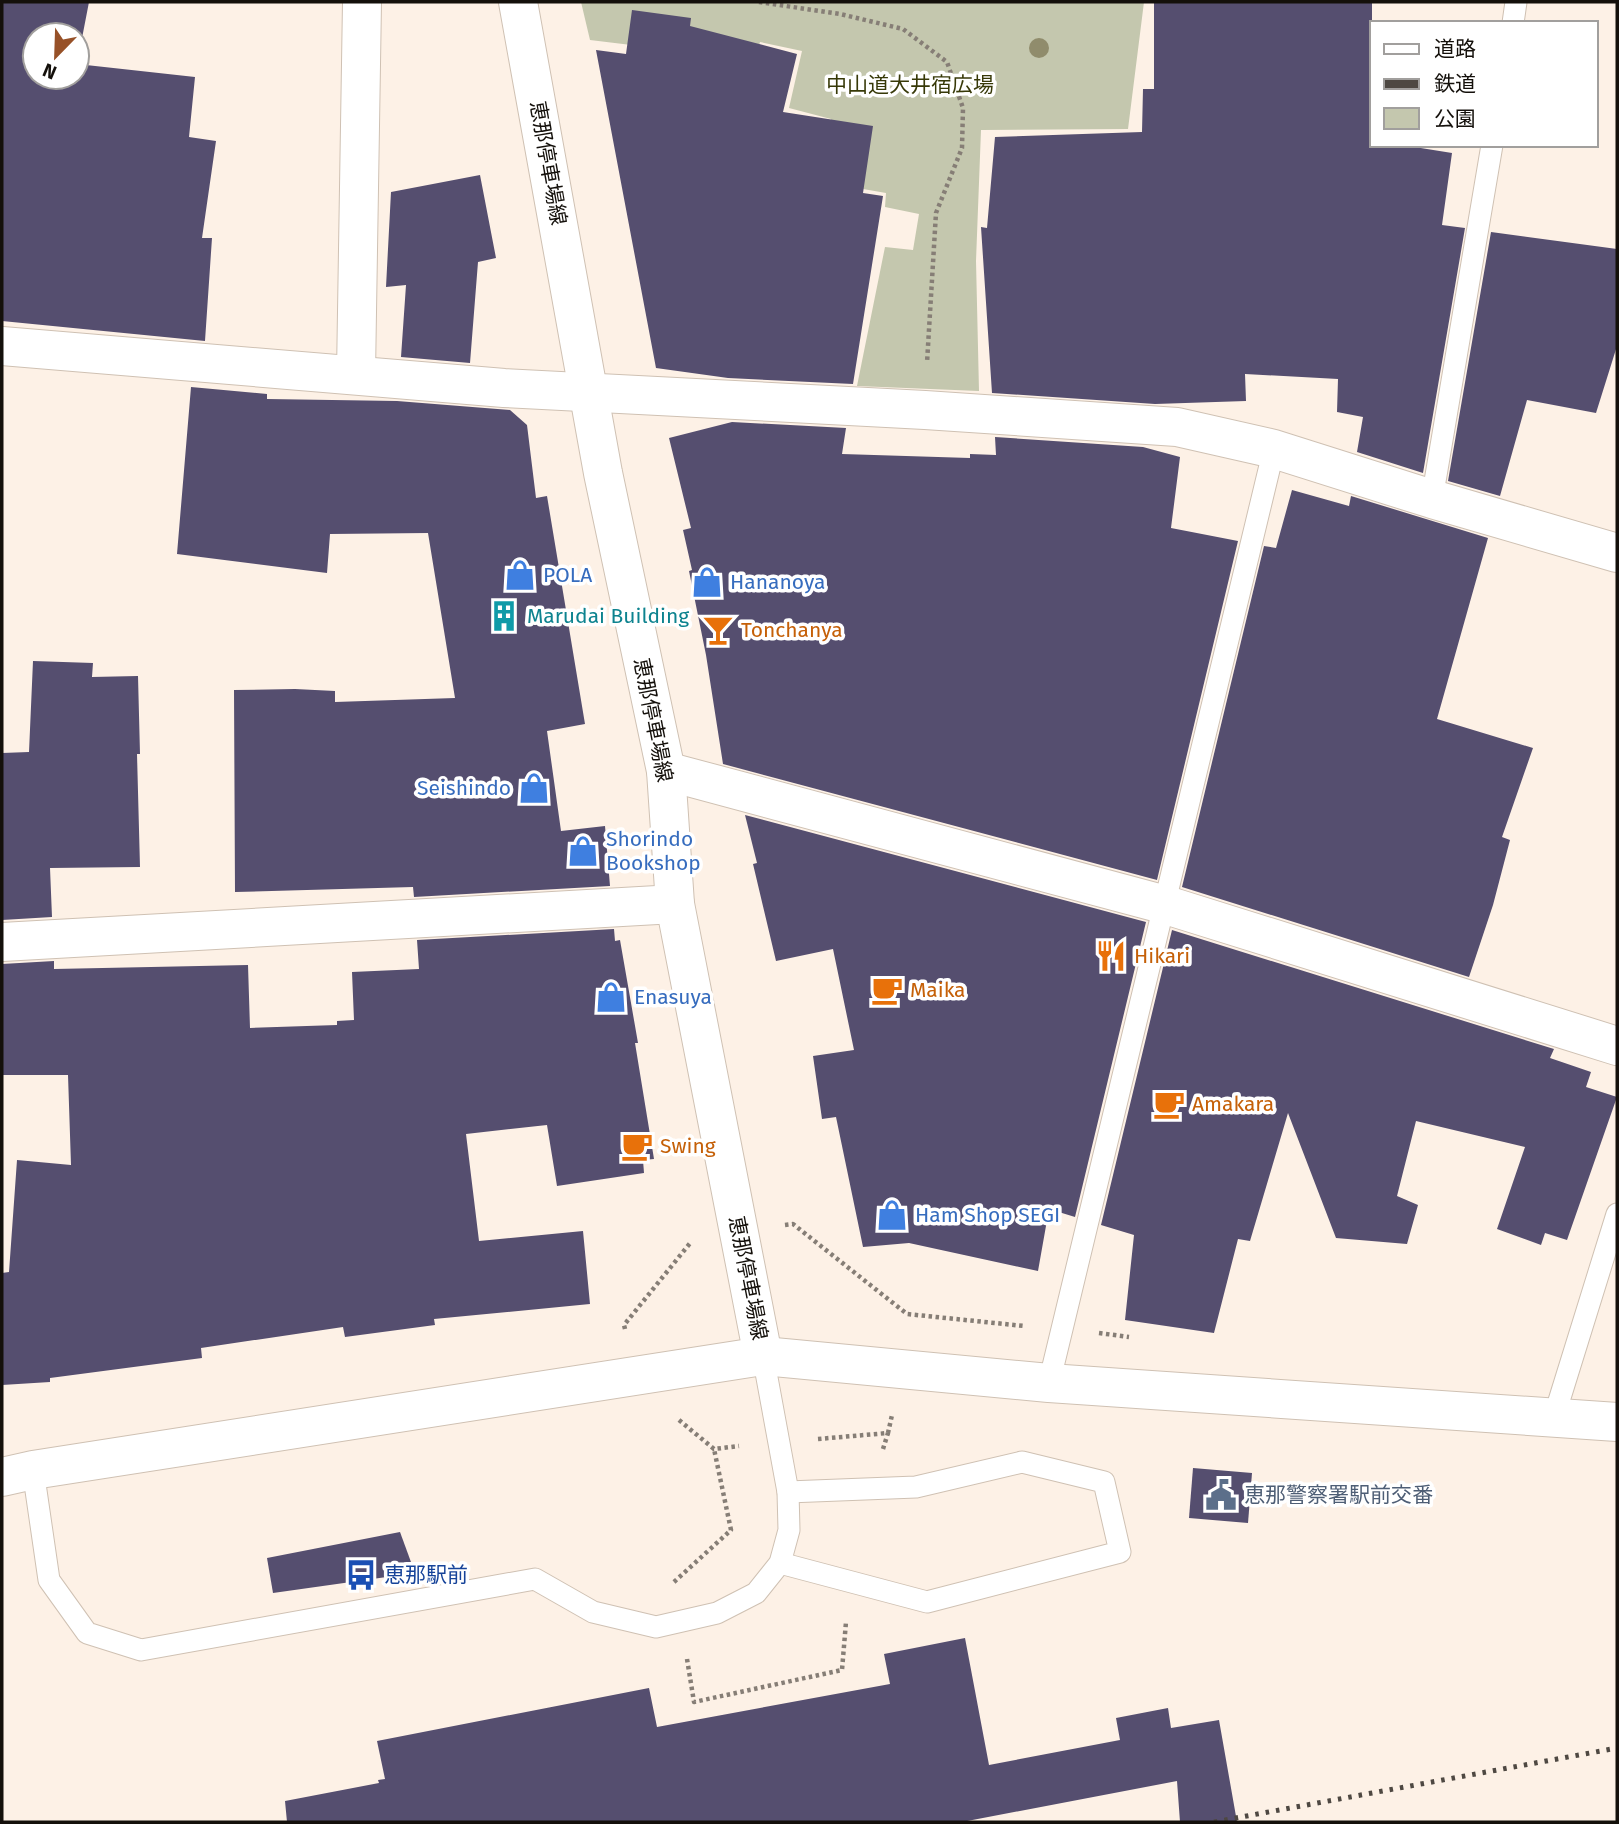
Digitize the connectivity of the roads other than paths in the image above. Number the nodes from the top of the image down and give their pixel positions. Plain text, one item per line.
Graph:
1 (362, 2) edge
2 (518, 2) edge
3 (1516, 2) edge
4 (1513, 21) edge
5 (1492, 147) edge
6 (2, 346) edge
7 (356, 374) junction
8 (590, 393) junction
9 (1275, 450) junction
10 (1432, 499) junction
11 (1617, 553) edge
12 (666, 771) junction
13 (675, 904) junction
14 (1166, 905) junction
15 (2, 942) edge
16 (1617, 1046) edge
17 (1617, 1214) edge
18 (763, 1356) junction
19 (1049, 1383) junction
20 (1554, 1417) junction
21 (1617, 1422) edge
22 (17, 1473) edge
23 (788, 1492) junction
24 (780, 1563) junction

1 - 7 street
2 - 8 street, 恵那停車場線
3 - 4 lane
5 - 10 lane
6 - 7 street
7 - 8 street
8 - 9 street
8 - 12 street, 恵那停車場線
9 - 10 street
9 - 14 lane
10 - 11 street
12 - 13 street, 恵那停車場線
12 - 14 street
13 - 15 street
13 - 18 street, 恵那停車場線
14 - 16 street
14 - 19 lane
17 - 20 lane
18 - 19 street
18 - 22 street
18 - 23 lane
19 - 20 street
20 - 21 street
22 - 24 lane
23 - 24 lane
23 - 24 lane

